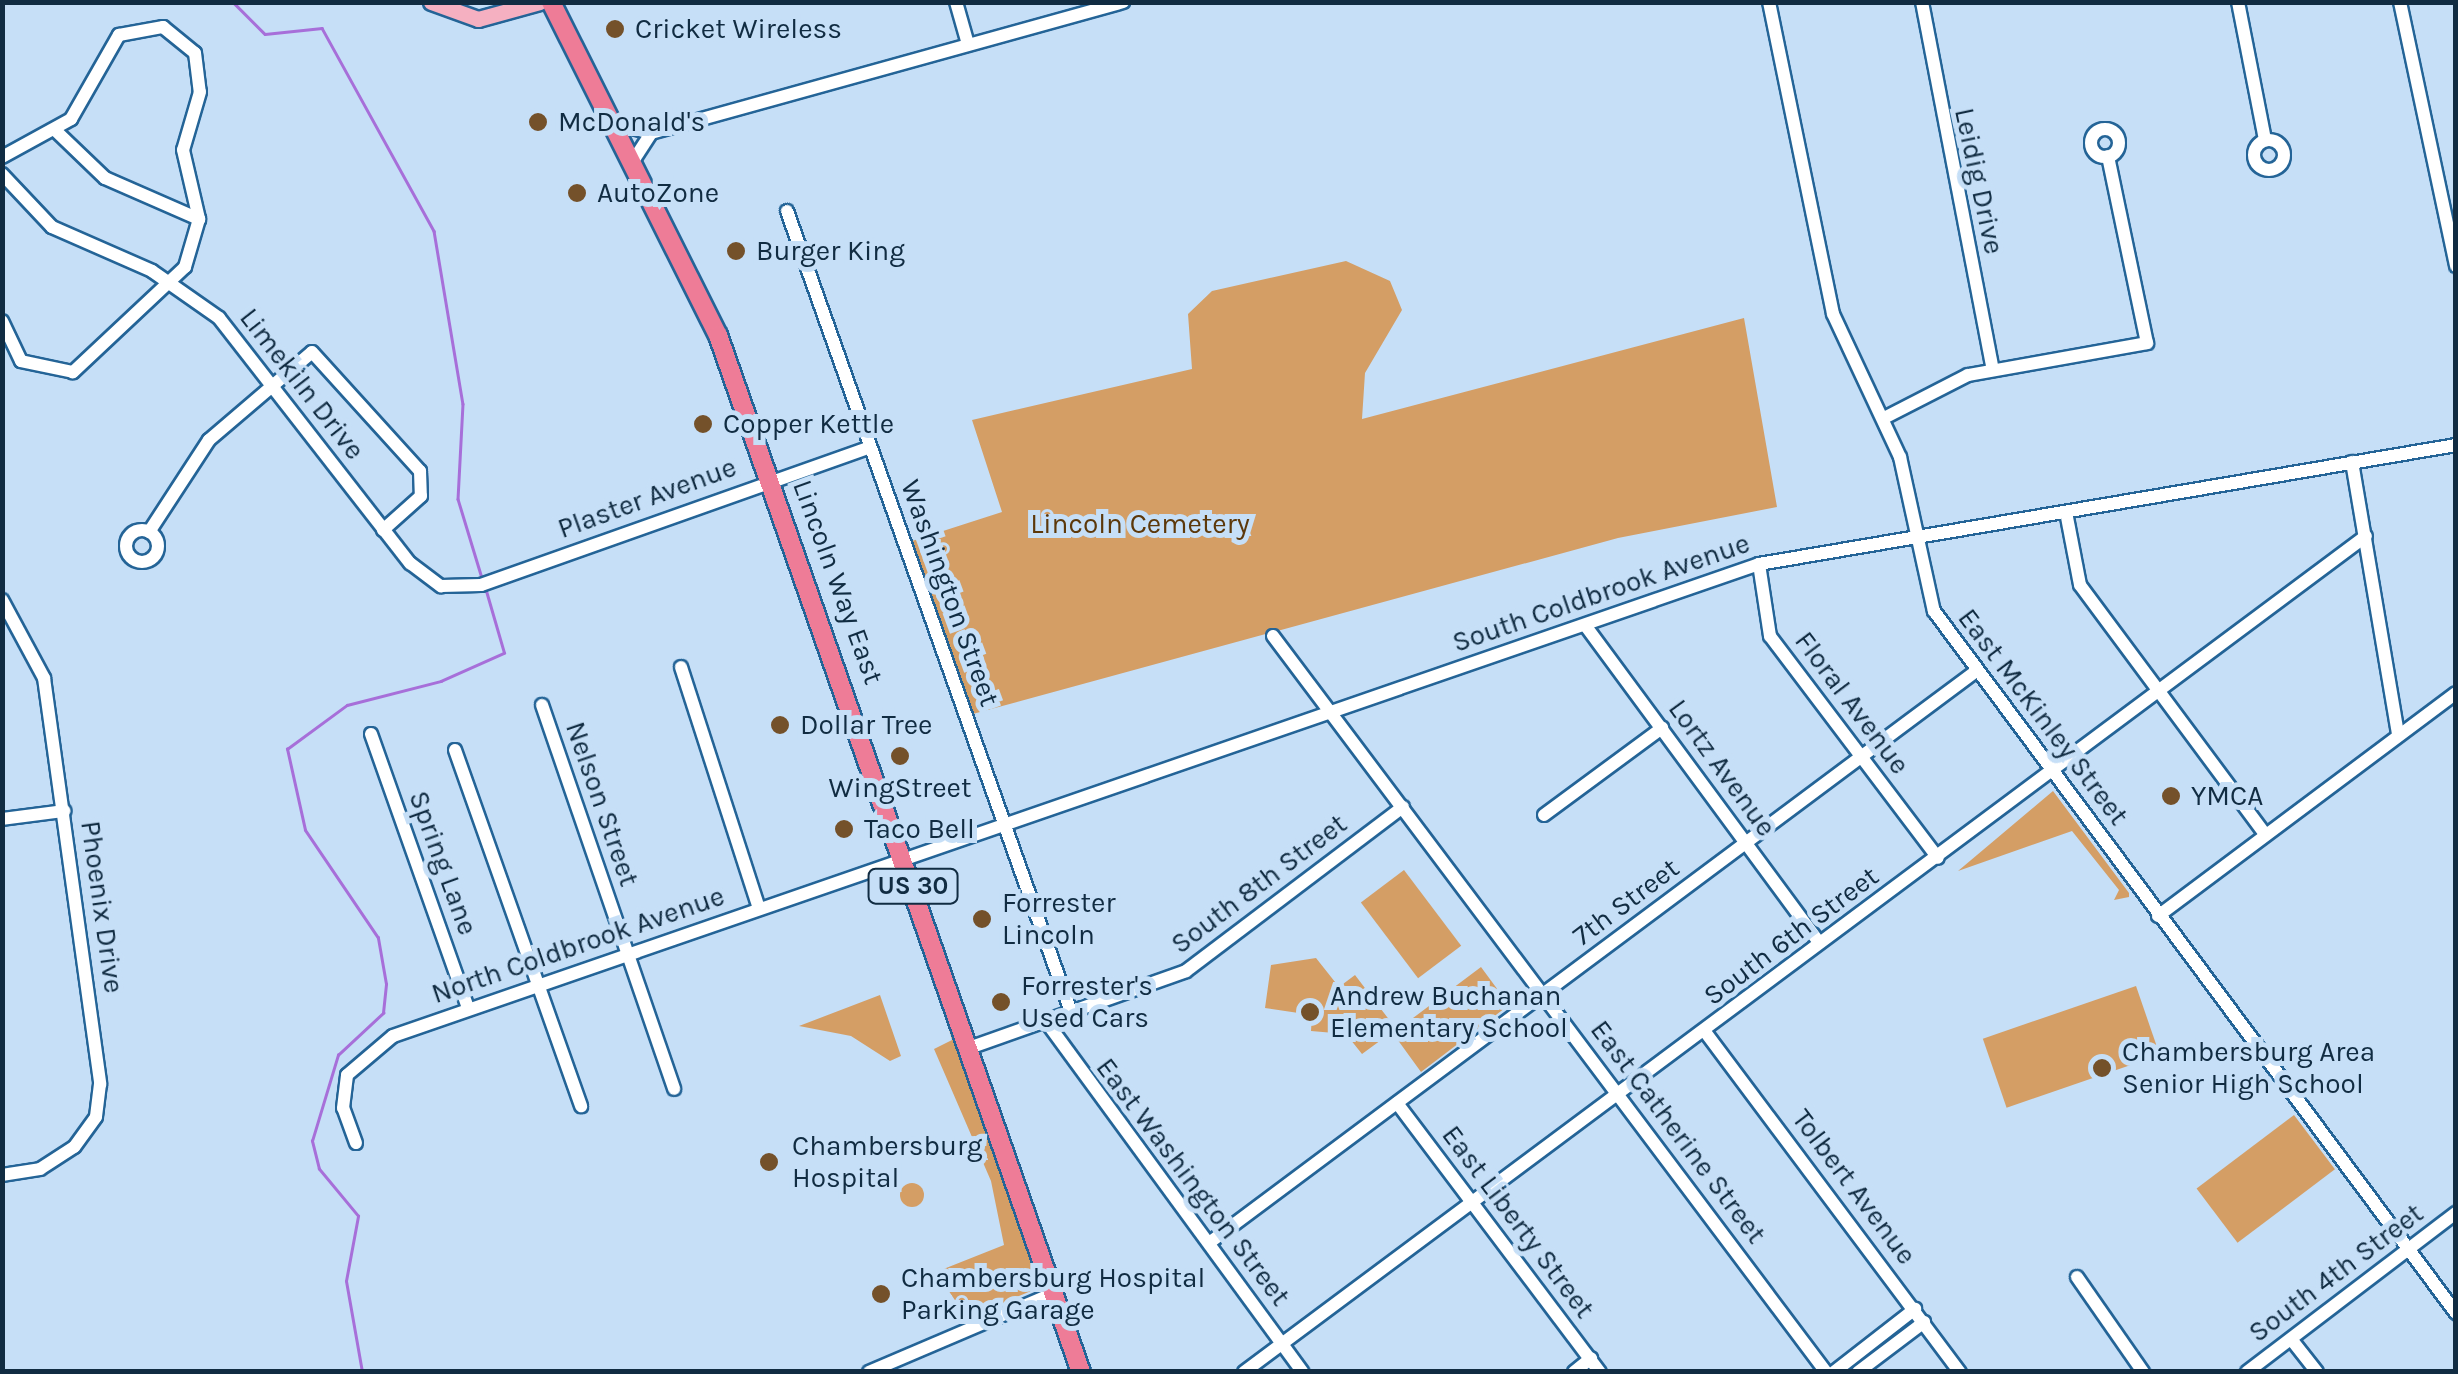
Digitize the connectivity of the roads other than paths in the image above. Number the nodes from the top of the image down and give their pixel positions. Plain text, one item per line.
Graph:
1 (431, 2) edge
2 (540, 2) edge
3 (551, 2) edge
4 (956, 2) edge
5 (1123, 2) edge
6 (1769, 2) edge
7 (1922, 2) edge
8 (2238, 2) edge
9 (2400, 2) edge
10 (968, 44) junction
11 (617, 124) junction
12 (56, 131) junction
13 (651, 133) junction
14 (2265, 140) dead end
15 (2108, 156) dead end
16 (2, 158) edge
17 (636, 158) junction
18 (2, 174) edge
19 (786, 211) dead end
20 (200, 219) junction
21 (2456, 266) edge
22 (173, 282) junction
23 (2, 321) edge
24 (1993, 369) junction
25 (271, 381) junction
26 (1884, 418) junction
27 (2456, 445) edge
28 (870, 447) junction
29 (2352, 462) junction
30 (772, 479) junction
31 (2066, 512) junction
32 (383, 530) junction
33 (149, 532) dead end
34 (2366, 536) junction
35 (1916, 539) junction
36 (1759, 564) junction
37 (441, 586) joint
38 (2, 600) edge
39 (1584, 625) junction
40 (1273, 636) dead end
41 (681, 668) dead end
42 (1976, 670) junction
43 (2156, 690) junction
44 (2456, 693) edge
45 (542, 705) dead end
46 (1331, 711) junction
47 (1662, 728) junction
48 (370, 734) dead end
49 (2398, 735) junction
50 (455, 750) dead end
51 (1861, 757) junction
52 (2053, 772) junction
53 (1403, 807) junction
54 (64, 810) junction
55 (1544, 815) dead end
56 (2, 818) edge
57 (1006, 823) junction
58 (2265, 834) junction
59 (1746, 843) junction
60 (1938, 858) junction
61 (904, 859) junction
62 (759, 908) junction
63 (2158, 916) junction
64 (1820, 942) junction
65 (626, 954) junction
66 (538, 986) junction
67 (1543, 994) junction
68 (468, 1008) junction
69 (1071, 1012) junction
70 (1045, 1020) junction
71 (1706, 1032) junction
72 (969, 1048) junction
73 (674, 1089) dead end
74 (1618, 1094) junction
75 (1396, 1103) junction
76 (581, 1106) dead end
77 (356, 1143) dead end
78 (2, 1175) edge
79 (1472, 1205) junction
80 (2456, 1214) edge
81 (1209, 1243) junction
82 (2409, 1248) junction
83 (2077, 1277) dead end
84 (1054, 1293) junction
85 (1915, 1309) junction
86 (2456, 1313) edge
87 (1924, 1322) junction
88 (2291, 1338) junction
89 (1286, 1348) junction
90 (1590, 1358) junction
91 (1825, 1370) edge
92 (869, 1372) edge
93 (1081, 1372) edge
94 (1244, 1372) edge
95 (1303, 1372) edge
96 (1574, 1372) edge
97 (1600, 1372) edge
98 (1858, 1372) edge
99 (1960, 1372) edge
100 (2142, 1372) edge
101 (2247, 1372) edge
102 (2317, 1372) edge

1 - 2 main road
3 - 11 highway, Lincoln Way East / US 30
4 - 10 street
5 - 10 street
6 - 26 street, East McKinley Street
7 - 24 street, Leidig Drive
8 - 14 street
9 - 21 street
10 - 13 street
11 - 13 street
11 - 17 highway, Lincoln Way East / US 30
12 - 16 street
12 - 20 street
12 - 20 street
13 - 17 street
15 - 24 street
17 - 30 highway, Lincoln Way East / US 30
18 - 22 street, Limekiln Drive
19 - 28 street, Washington Street
20 - 22 street
22 - 23 street
22 - 25 street, Limekiln Drive
24 - 26 street
25 - 32 street, Limekiln Drive
25 - 32 street
25 - 33 street
26 - 35 street, East McKinley Street
27 - 29 street, South Coldbrook Avenue
28 - 30 street, Plaster Avenue
28 - 57 street, Washington Street
29 - 31 street, South Coldbrook Avenue
29 - 34 street
30 - 37 street, Plaster Avenue
30 - 61 highway, Lincoln Way East / US 30
31 - 35 street, South Coldbrook Avenue
31 - 43 street
32 - 37 street, Limekiln Drive
34 - 43 street, South 6th Street
34 - 49 street
35 - 36 street, South Coldbrook Avenue
35 - 42 street, East McKinley Street
36 - 39 street, South Coldbrook Avenue
36 - 51 street, Floral Avenue
38 - 54 street, Phoenix Drive
39 - 46 street, South Coldbrook Avenue
39 - 47 street, Lortz Avenue
40 - 46 street, East Catherine Street
41 - 62 street
42 - 51 street, 7th Street
42 - 52 street, East McKinley Street
43 - 52 street, South 6th Street
43 - 58 street
44 - 49 street
45 - 65 street, Nelson Street
46 - 53 street, East Catherine Street
46 - 57 street, South Coldbrook Avenue
47 - 55 street
47 - 59 street, Lortz Avenue
48 - 68 street, Spring Lane
49 - 58 street
50 - 66 street
51 - 59 street, 7th Street
51 - 60 street, Floral Avenue
52 - 60 street, South 6th Street
52 - 63 street, East McKinley Street
53 - 67 street, East Catherine Street
53 - 69 street, South 8th Street
54 - 56 street
54 - 78 street, Phoenix Drive
57 - 61 street, South Coldbrook Avenue
57 - 69 street, Washington Street
58 - 63 street
59 - 64 street, Lortz Avenue
59 - 67 street, 7th Street
60 - 64 street, South 6th Street
61 - 62 street, North Coldbrook Avenue
61 - 72 highway, Lincoln Way East / US 30
62 - 65 street, North Coldbrook Avenue
63 - 82 street, East McKinley Street
64 - 71 street, South 6th Street
65 - 66 street, North Coldbrook Avenue
65 - 73 street, Nelson Street
66 - 68 street, North Coldbrook Avenue
66 - 76 street
67 - 74 street, East Catherine Street
67 - 75 street, 7th Street
68 - 77 street, North Coldbrook Avenue
69 - 70 street, South 8th Street
70 - 72 street, South 8th Street
70 - 81 street, East Washington Street
71 - 74 street, South 6th Street
71 - 85 street, Tolbert Avenue
72 - 84 highway, Lincoln Way East / US 30
74 - 79 street, South 6th Street
74 - 91 street, East Catherine Street
75 - 79 street, East Liberty Street
75 - 81 street, 7th Street
79 - 89 street, South 6th Street
79 - 90 street, East Liberty Street
80 - 82 street, South 4th Street
81 - 89 street, East Washington Street
82 - 86 street, East McKinley Street
82 - 88 street, South 4th Street
83 - 100 street
84 - 92 street
84 - 93 highway, Lincoln Way East / US 30
85 - 87 street, Tolbert Avenue
85 - 91 street
87 - 98 street
87 - 99 street, Tolbert Avenue
88 - 101 street, South 4th Street
88 - 102 street
89 - 94 street, South 6th Street
89 - 95 street, East Washington Street
90 - 96 street
90 - 97 street, East Liberty Street

